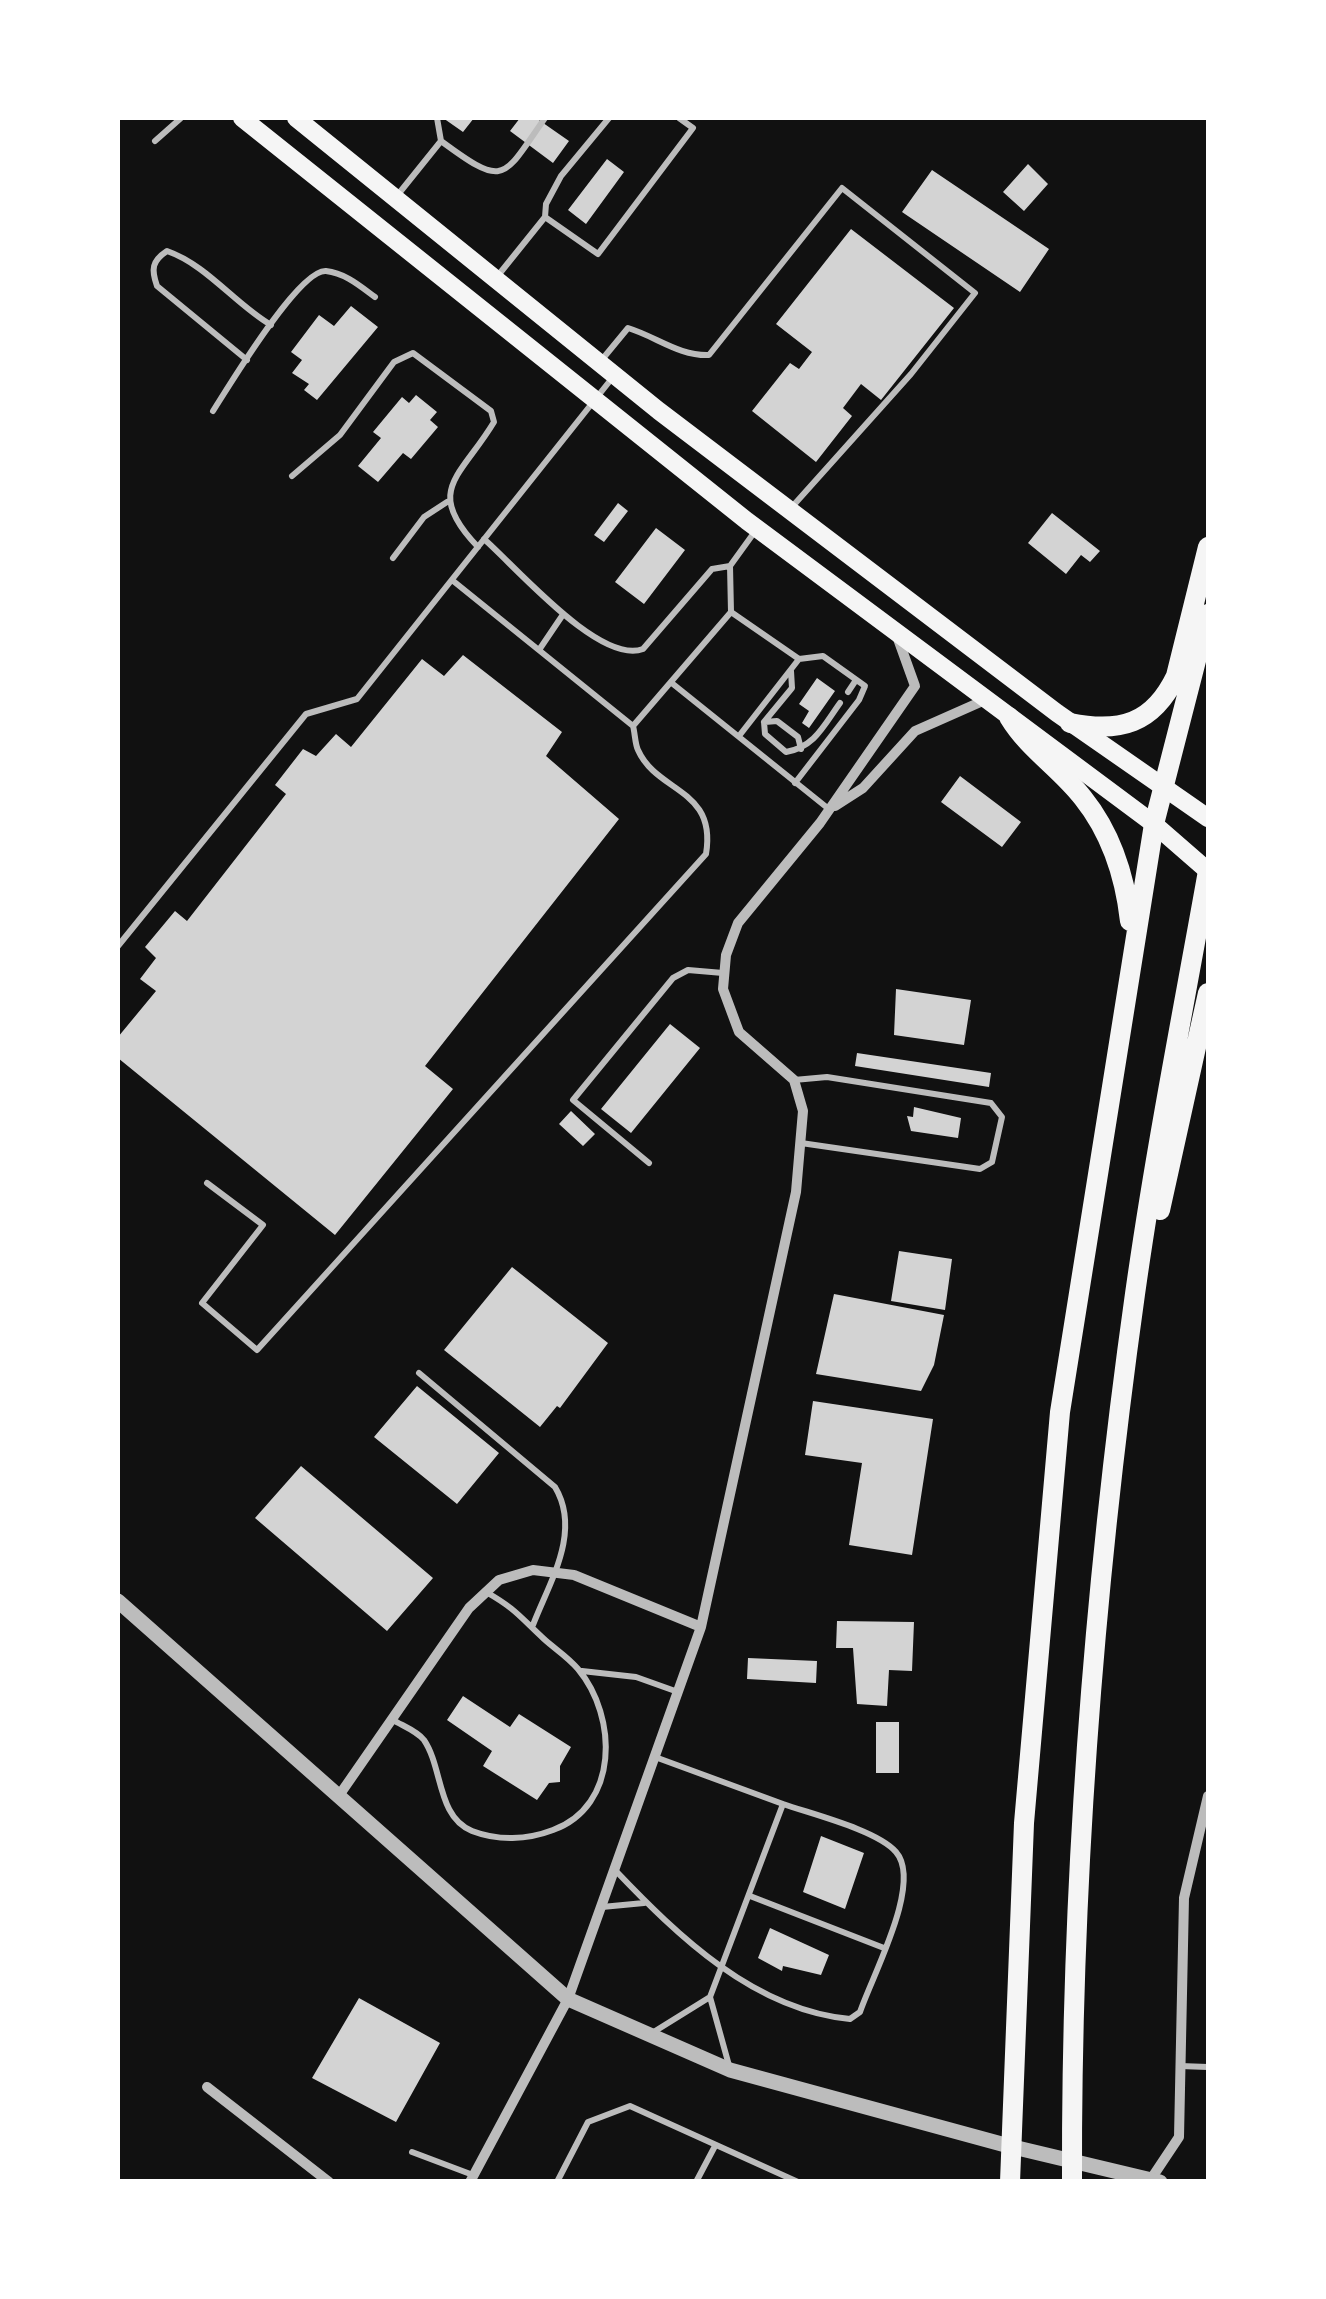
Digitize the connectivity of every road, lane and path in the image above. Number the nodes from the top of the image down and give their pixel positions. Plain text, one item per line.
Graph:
1 (181, 118) edge
2 (242, 118) edge
3 (296, 118) edge
4 (438, 118) edge
5 (545, 118) edge
6 (609, 118) edge
7 (680, 118) edge
8 (155, 142) dead end
9 (442, 142) junction
10 (396, 198) junction
11 (545, 217) junction
12 (496, 279) junction
13 (375, 296) dead end
14 (271, 325) junction
15 (247, 360) junction
16 (600, 363) junction
17 (615, 375) junction
18 (595, 400) junction
19 (213, 411) dead end
20 (292, 476) dead end
21 (447, 502) junction
22 (790, 510) junction
23 (757, 529) junction
24 (484, 539) junction
25 (478, 547) junction
26 (1208, 547) edge
27 (393, 558) dead end
28 (730, 566) junction
29 (452, 580) junction
30 (731, 612) junction
31 (1208, 614) edge
32 (562, 616) junction
33 (894, 630) junction
34 (539, 650) junction
35 (800, 658) junction
36 (791, 670) junction
37 (856, 680) junction
38 (673, 684) junction
39 (848, 692) dead end
40 (985, 700) junction
41 (840, 703) dead end
42 (1010, 718) junction
43 (764, 722) junction
44 (1070, 722) junction
45 (634, 726) junction
46 (739, 736) junction
47 (800, 749) junction
48 (795, 783) junction
49 (1164, 789) junction
50 (830, 810) junction
51 (1208, 818) edge
52 (1154, 824) junction
53 (1208, 871) edge
54 (118, 946) edge
55 (1132, 948) junction
56 (724, 973) junction
57 (1208, 993) edge
58 (794, 1080) junction
59 (800, 1143) junction
60 (649, 1163) dead end
61 (207, 1183) dead end
62 (1135, 1294) junction
63 (419, 1373) dead end
64 (558, 1573) junction
65 (486, 1592) junction
66 (118, 1601) edge
67 (533, 1625) junction
68 (701, 1628) junction
69 (580, 1671) junction
70 (678, 1692) junction
71 (392, 1719) junction
72 (654, 1757) junction
73 (338, 1796) junction
74 (1208, 1796) edge
75 (782, 1804) junction
76 (614, 1870) junction
77 (750, 1896) junction
78 (645, 1904) junction
79 (601, 1907) junction
80 (884, 1948) junction
81 (723, 1969) junction
82 (710, 1998) junction
83 (568, 1999) junction
84 (650, 2034) junction
85 (1179, 2066) junction
86 (1208, 2066) edge
87 (730, 2070) junction
88 (207, 2087) dead end
89 (715, 2146) junction
90 (1009, 2146) junction
91 (412, 2152) dead end
92 (1072, 2160) junction
93 (472, 2178) edge
94 (1156, 2180) edge
95 (329, 2182) edge
96 (557, 2182) edge
97 (696, 2182) edge
98 (798, 2182) edge
99 (1010, 2182) edge
100 (1072, 2182) edge

1 - 8 lane
2 - 18 main road
3 - 10 main road
4 - 9 lane
5 - 9 lane
6 - 11 lane
7 - 11 lane
9 - 10 lane
10 - 12 main road
11 - 12 lane
12 - 16 main road
13 - 14 lane
14 - 15 lane
14 - 15 lane
15 - 19 lane
16 - 17 main road
16 - 22 lane
17 - 18 lane
17 - 22 main road
18 - 23 main road
18 - 24 lane
20 - 21 lane
21 - 25 lane
21 - 27 lane
22 - 44 main road
23 - 28 lane
23 - 33 main road
24 - 25 lane
24 - 32 lane
25 - 29 lane
26 - 44 highway
28 - 30 lane
28 - 32 lane
29 - 34 lane
29 - 54 lane
30 - 35 lane
30 - 38 lane
31 - 49 highway
32 - 34 lane
33 - 40 main road
33 - 50 street
34 - 45 lane
35 - 36 lane
35 - 37 lane
36 - 43 lane
36 - 46 lane
37 - 39 lane
37 - 48 lane
38 - 45 lane
38 - 46 lane
40 - 42 main road
40 - 50 street
41 - 47 lane
42 - 52 main road
42 - 55 highway
43 - 47 lane
43 - 47 lane
44 - 49 main road
45 - 61 lane
46 - 48 lane
48 - 50 lane
49 - 51 main road
49 - 52 highway
50 - 56 street
52 - 53 main road
52 - 55 highway
53 - 62 highway
55 - 90 highway
56 - 58 street
56 - 60 lane
57 - 62 highway
58 - 59 street
58 - 59 lane
59 - 68 street
62 - 92 highway
63 - 64 lane
64 - 65 street
64 - 67 lane
64 - 68 street
65 - 67 lane
65 - 71 street
66 - 73 street
67 - 69 lane
68 - 70 street
69 - 70 lane
69 - 71 lane
70 - 72 street
71 - 73 street
72 - 75 lane
72 - 76 street
73 - 83 street
74 - 85 street
75 - 77 lane
75 - 80 lane
76 - 78 lane
76 - 79 street
77 - 80 lane
77 - 81 lane
78 - 79 lane
78 - 81 lane
79 - 83 street
80 - 81 lane
81 - 82 lane
82 - 84 lane
82 - 87 lane
83 - 84 street
83 - 93 street
84 - 87 street
85 - 86 lane
85 - 94 street
87 - 90 street
88 - 95 street
89 - 96 lane
89 - 97 lane
89 - 98 lane
90 - 92 street
90 - 99 highway
91 - 93 lane
92 - 94 street
92 - 100 highway

